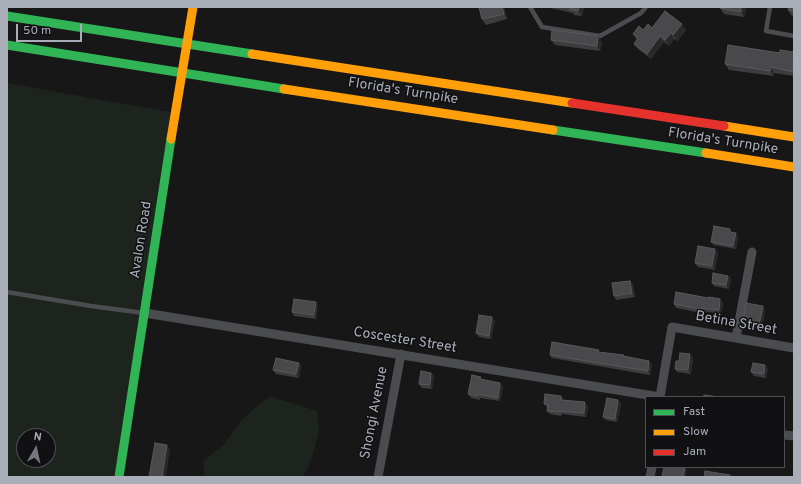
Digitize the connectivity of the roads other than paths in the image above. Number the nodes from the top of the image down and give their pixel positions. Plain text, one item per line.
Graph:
1 (193, 7) edge
2 (530, 7) edge
3 (646, 7) edge
4 (770, 7) edge
5 (7, 16) edge
6 (794, 36) edge
7 (7, 45) edge
8 (794, 137) edge
9 (794, 167) edge
10 (752, 252) dead end
11 (7, 292) edge
12 (145, 313) junction
13 (736, 338) junction
14 (794, 348) edge
15 (401, 354) junction
16 (654, 396) edge
17 (660, 396) edge
18 (119, 477) edge
19 (378, 477) edge

1 - 12 main road, Avalon Road
2 - 3 lane
4 - 6 lane
5 - 8 main road, Florida's Turnpike
7 - 9 main road, Florida's Turnpike
10 - 13 street
11 - 12 lane
12 - 15 street, Coscester Street
12 - 18 main road, Avalon Road
13 - 14 street, Betina Street
13 - 17 street, Betina Street
15 - 16 street, Coscester Street
15 - 19 street, Shongi Avenue

